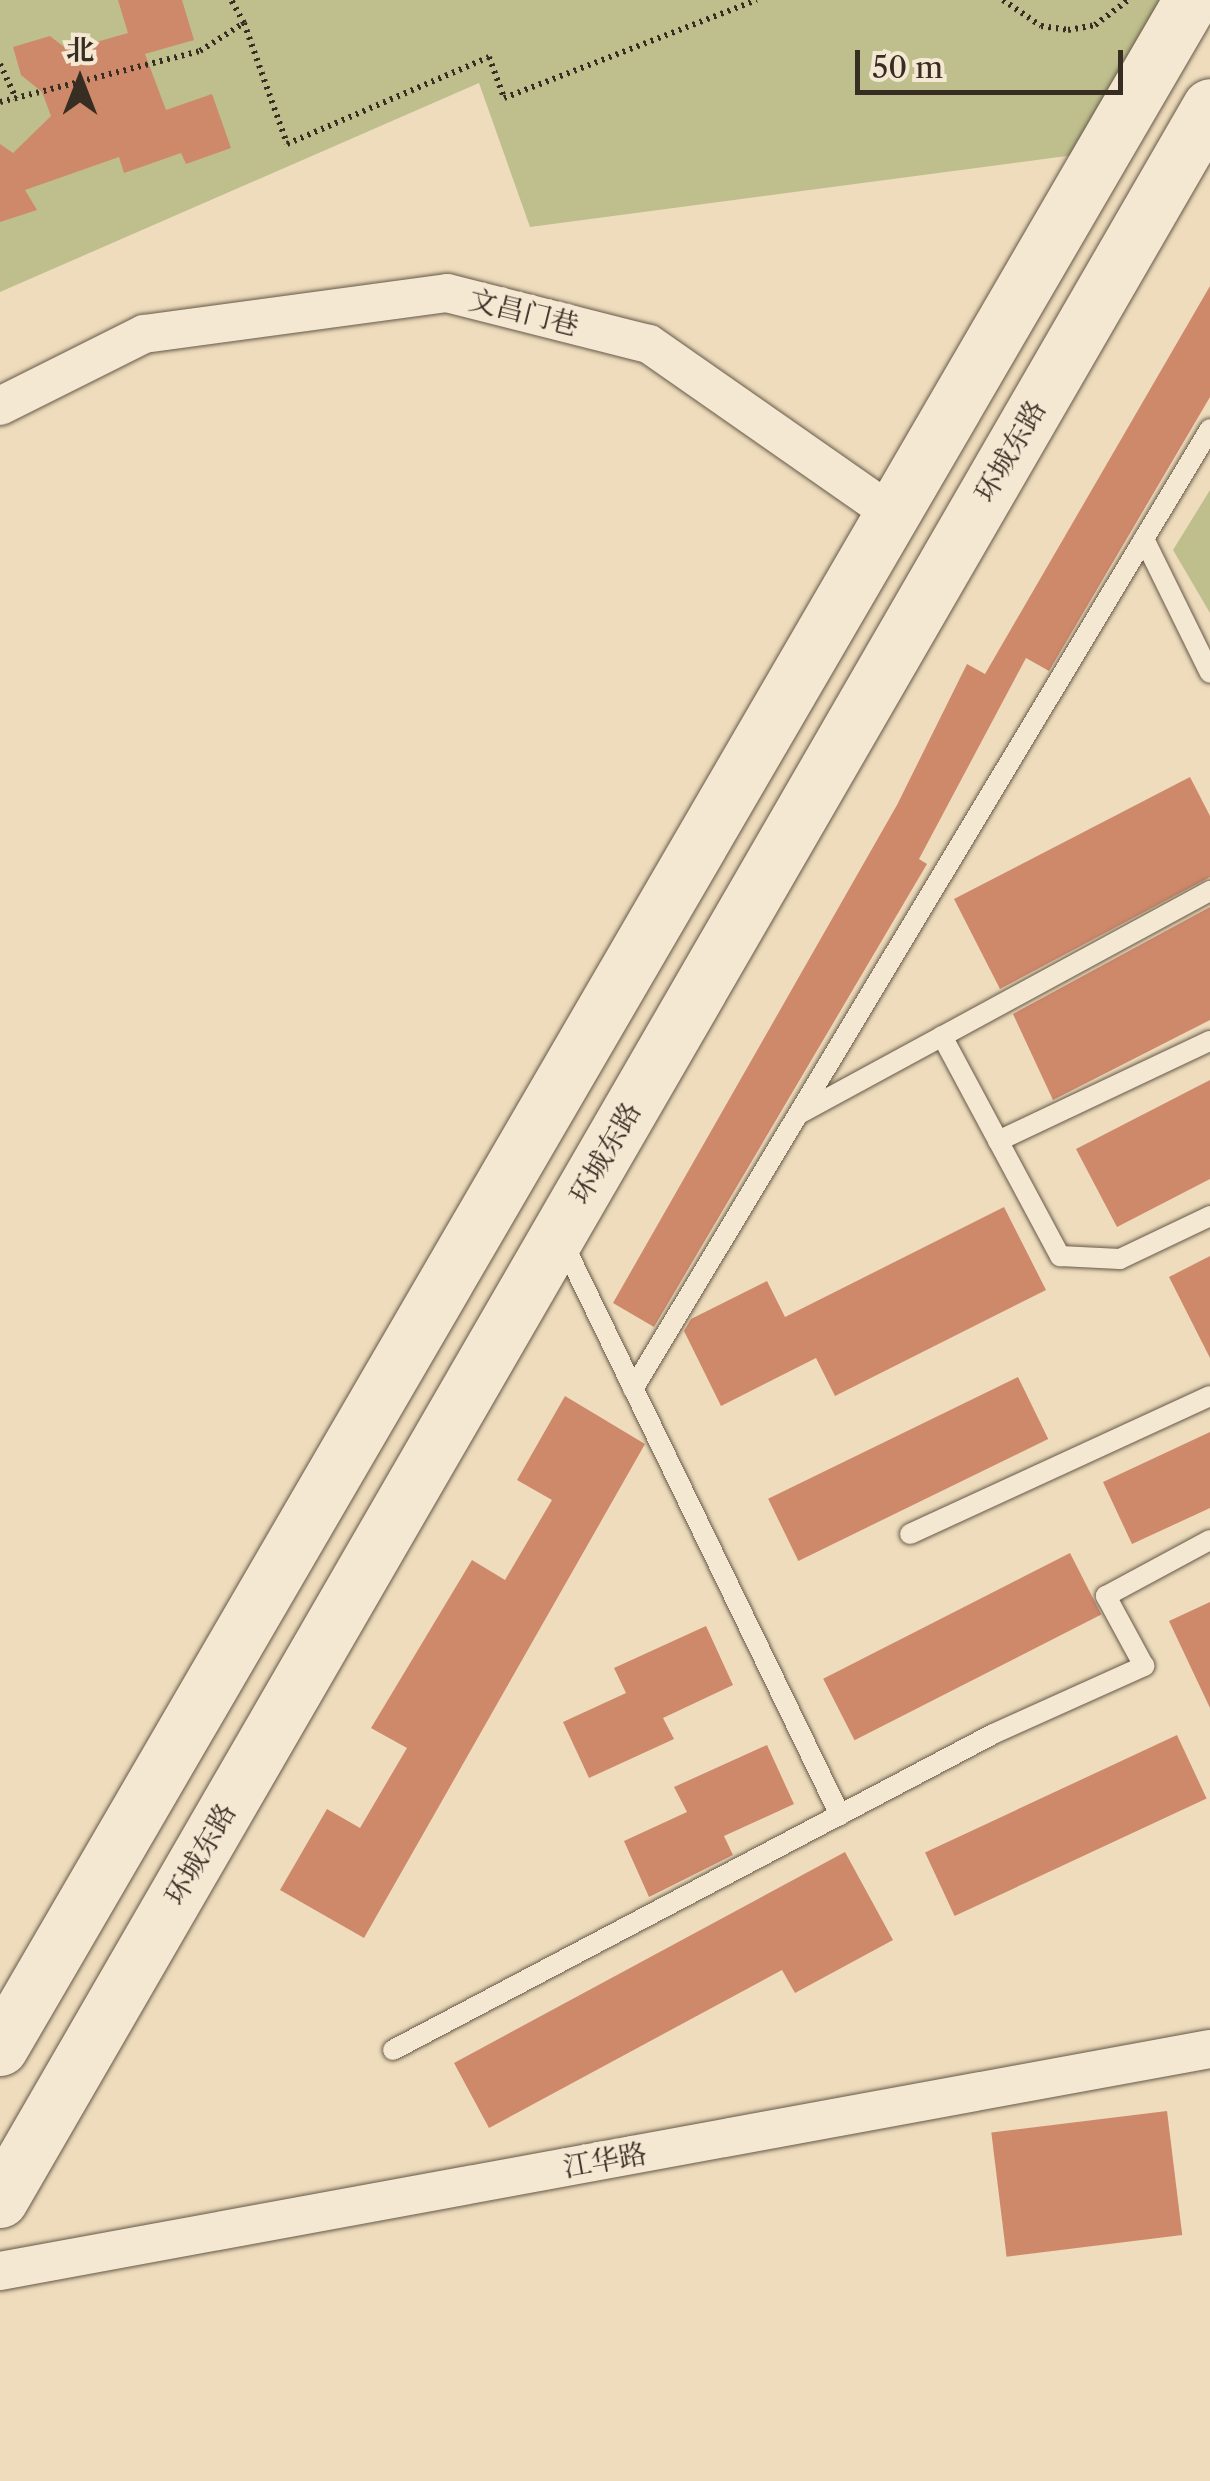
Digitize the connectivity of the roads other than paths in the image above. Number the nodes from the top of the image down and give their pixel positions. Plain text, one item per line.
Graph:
1 (1192, 0) edge
2 (1210, 106) edge
3 (0, 406) edge
4 (1210, 429) edge
5 (892, 514) junction
6 (1144, 539) junction
7 (1210, 672) edge
8 (1210, 891) edge
9 (942, 1036) junction
10 (1210, 1041) edge
11 (798, 1114) junction
12 (998, 1141) junction
13 (1210, 1216) edge
14 (558, 1234) junction
15 (633, 1388) junction
16 (1210, 1396) edge
17 (910, 1534) dead end
18 (1210, 1540) edge
19 (840, 1815) junction
20 (0, 2048) edge
21 (1210, 2049) edge
22 (393, 2050) dead end
23 (0, 2200) edge
24 (0, 2272) edge

1 - 5 main road
2 - 14 main road, 环城东路
3 - 5 street, 文昌门巷
4 - 6 lane
5 - 20 main road
6 - 7 lane
6 - 11 lane
8 - 9 lane
9 - 11 lane
9 - 12 lane
10 - 12 lane
11 - 15 lane
12 - 13 lane
14 - 15 lane
14 - 23 main road, 环城东路
15 - 19 lane
16 - 17 lane
18 - 19 lane
19 - 22 lane
21 - 24 street, 江华路

